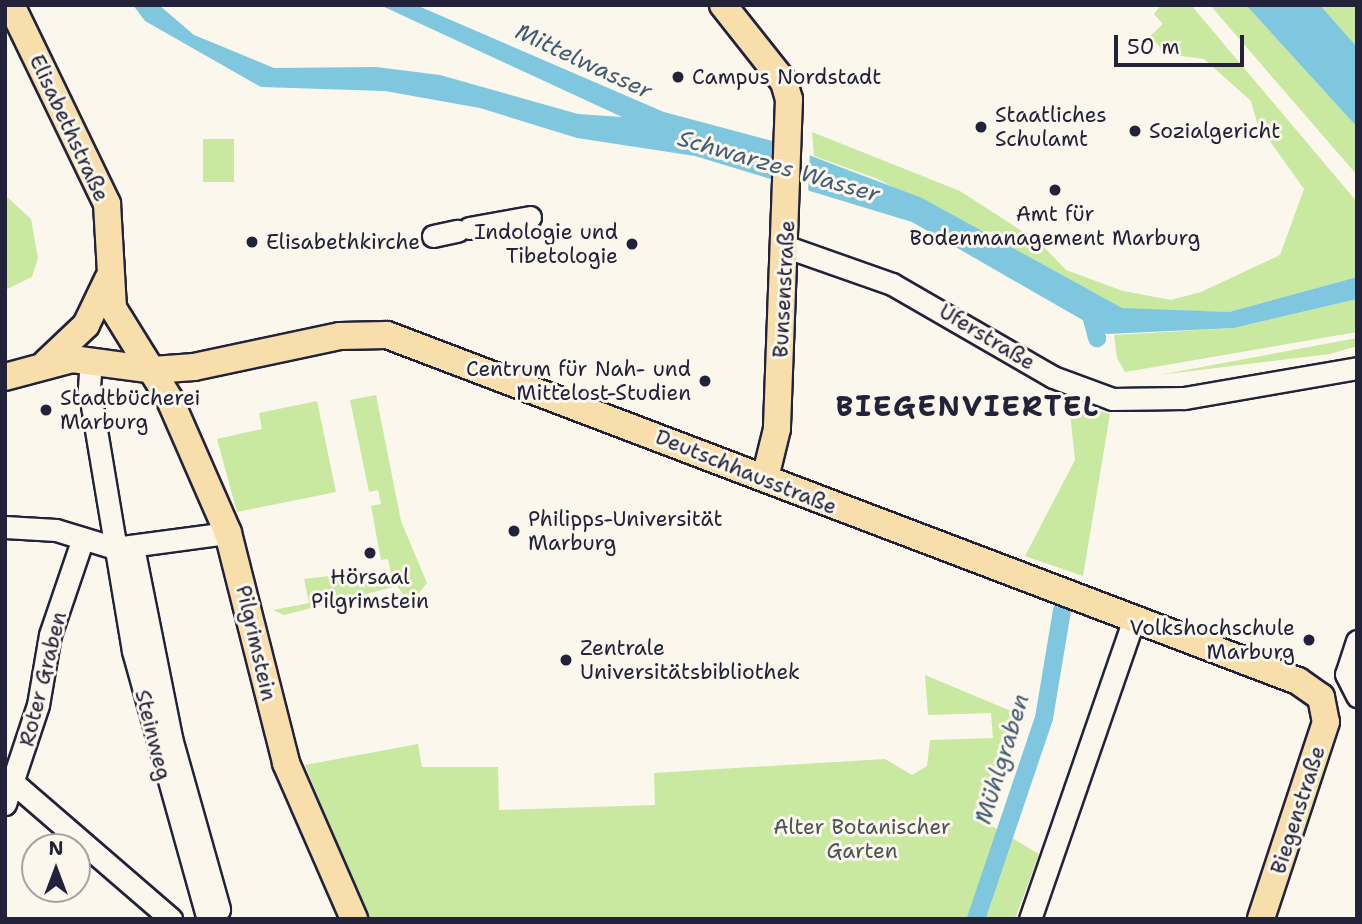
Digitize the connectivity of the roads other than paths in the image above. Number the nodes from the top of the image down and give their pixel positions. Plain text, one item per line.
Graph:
1 (11, 5) edge
2 (723, 5) edge
3 (530, 217) dead end
4 (433, 236) dead end
5 (787, 247) junction
6 (110, 274) junction
7 (91, 359) junction
8 (46, 363) junction
9 (1357, 368) edge
10 (153, 370) junction
11 (5, 377) edge
12 (765, 478) junction
13 (5, 527) edge
14 (228, 533) junction
15 (83, 538) junction
16 (124, 547) junction
17 (1134, 618) junction
18 (1357, 642) edge
19 (1353, 690) edge
20 (1323, 701) joint
21 (13, 760) edge
22 (16, 785) junction
23 (5, 804) edge
24 (171, 919) edge
25 (208, 919) edge
26 (222, 919) edge
27 (354, 919) edge
28 (1030, 919) edge
29 (1261, 919) edge

1 - 6 main road, Elisabethstraße
2 - 5 main road, Bunsenstraße
3 - 4 street
5 - 9 street, Uferstraße
5 - 12 main road, Bunsenstraße
6 - 8 main road
6 - 10 main road, Elisabethstraße
7 - 8 main road
7 - 10 main road
7 - 16 street, Steinweg
8 - 11 main road
10 - 12 main road, Deutschhausstraße
10 - 14 main road, Pilgrimstein
12 - 17 main road, Deutschhausstraße
13 - 15 street
14 - 16 street
14 - 27 main road, Pilgrimstein
15 - 16 street
15 - 21 street, Roter Graben
16 - 25 street, Steinweg
16 - 26 street
17 - 20 main road, Deutschhausstraße
17 - 28 street
18 - 19 street
20 - 29 main road, Biegenstraße
21 - 22 street, Roter Graben
22 - 23 street, Roter Graben
22 - 24 street

